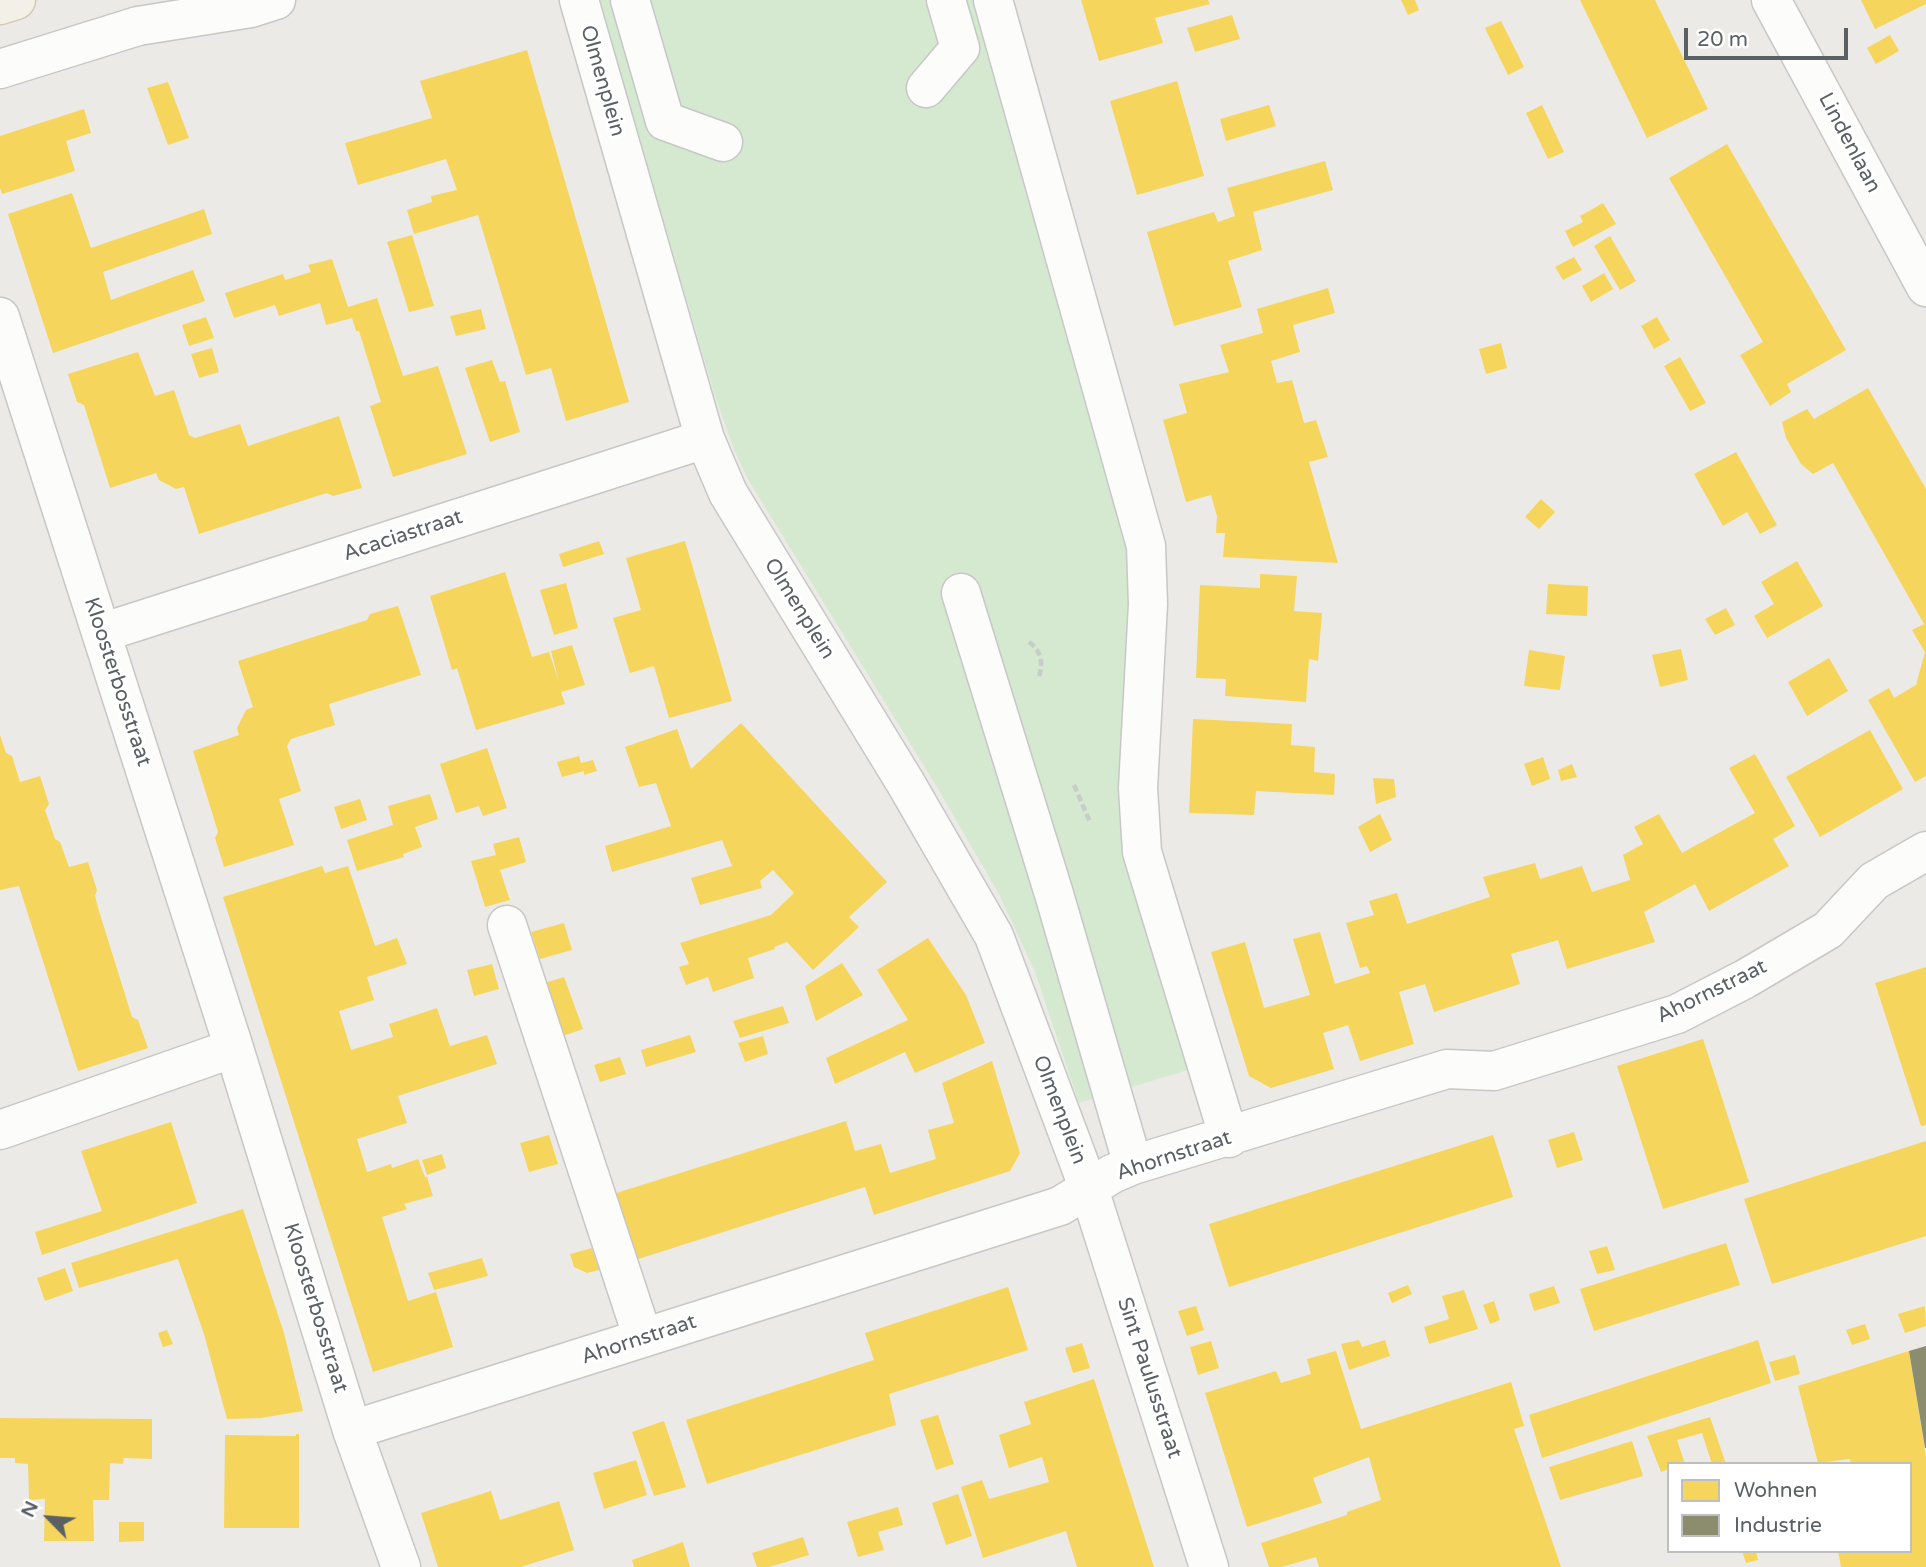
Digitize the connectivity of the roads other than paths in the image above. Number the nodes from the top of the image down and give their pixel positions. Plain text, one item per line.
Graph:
1 (16, 0) edge
2 (276, 0) edge
3 (579, 0) edge
4 (631, 0) edge
5 (946, 0) edge
6 (993, 0) edge
7 (1771, 0) edge
8 (0, 5) edge
9 (0, 69) edge
10 (926, 88) dead end
11 (723, 142) dead end
12 (1926, 287) edge
13 (0, 317) edge
14 (705, 439) junction
15 (961, 593) dead end
16 (101, 632) junction
17 (1926, 851) edge
18 (507, 925) dead end
19 (234, 1048) junction
20 (0, 1130) edge
21 (1229, 1138) junction
22 (1133, 1165) junction
23 (1089, 1189) junction
24 (643, 1338) junction
25 (352, 1430) junction
26 (401, 1567) edge
27 (1209, 1567) edge

1 - 8 main road
2 - 9 street
3 - 14 street, Olmenplein
4 - 11 street
5 - 10 street
6 - 21 street
7 - 12 street, Lindenlaan
13 - 16 street, Kloosterbosstraat
14 - 16 street, Acaciastraat
14 - 23 street, Olmenplein
15 - 22 street
16 - 19 street, Kloosterbosstraat
17 - 21 street, Ahornstraat
18 - 24 street
19 - 20 street
19 - 25 street, Kloosterbosstraat
21 - 22 street, Ahornstraat
22 - 23 street, Ahornstraat
23 - 24 street, Ahornstraat
23 - 27 street, Sint Paulusstraat
24 - 25 street, Ahornstraat
25 - 26 street, Kloosterbosstraat

